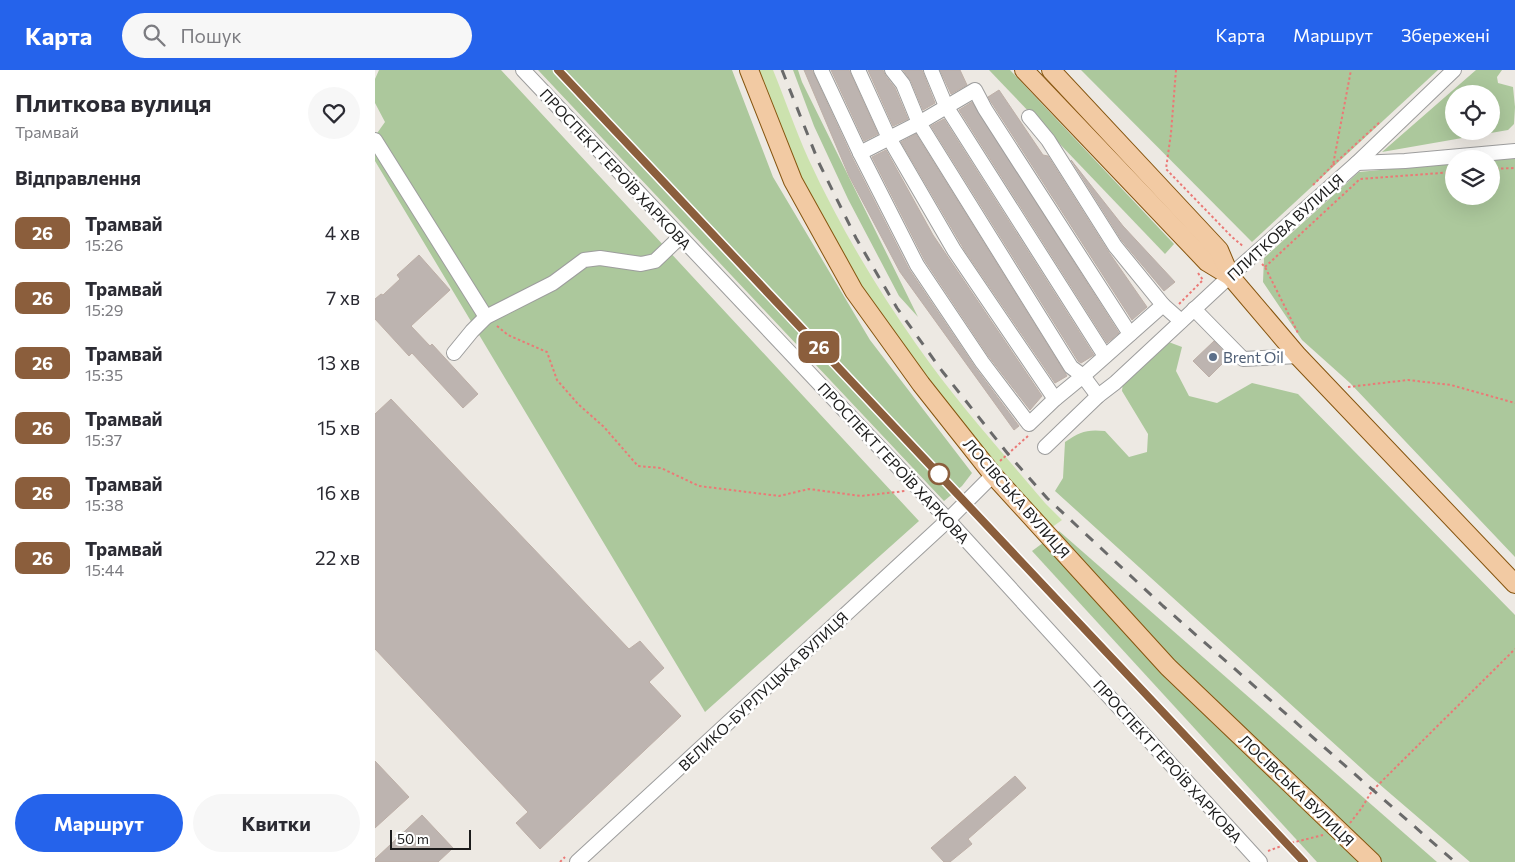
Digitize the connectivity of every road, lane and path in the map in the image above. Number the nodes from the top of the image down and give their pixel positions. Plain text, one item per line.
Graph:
1 (523, 70) edge
2 (749, 70) edge
3 (821, 70) edge
4 (858, 70) edge
5 (892, 70) edge
6 (931, 70) edge
7 (1024, 70) edge
8 (1051, 70) edge
9 (1176, 70) edge
10 (1351, 70) edge
11 (1454, 70) edge
12 (946, 106) junction
13 (1029, 117) dead end
14 (919, 123) junction
15 (889, 138) junction
16 (375, 140) edge
17 (1515, 151) edge
18 (860, 153) junction
19 (1357, 163) junction
20 (1515, 168) edge
21 (1500, 169) edge
22 (1445, 173) edge
23 (1313, 184) dead end
24 (680, 237) junction
25 (1254, 255) junction
26 (1230, 276) junction
27 (1163, 305) junction
28 (1194, 309) junction
29 (487, 317) junction
30 (1181, 322) junction
31 (1130, 334) junction
32 (454, 353) dead end
33 (1105, 356) junction
34 (1298, 356) junction
35 (1083, 376) junction
36 (1343, 387) dead end
37 (1099, 396) junction
38 (1055, 399) junction
39 (1515, 403) edge
40 (1045, 447) dead end
41 (993, 475) junction
42 (919, 489) junction
43 (948, 520) junction
44 (1515, 584) edge
45 (1515, 649) edge
46 (1340, 831) junction
47 (1257, 859) edge
48 (577, 862) edge
49 (1372, 862) edge

1 - 24 street, ПРОСПЕКТ ГЕРОЇВ ХАРКОВА
2 - 41 main road, ЛОСІВСЬКА ВУЛИЦЯ
3 - 18 street
4 - 15 street
5 - 14 street
6 - 12 street
7 - 26 main road
8 - 26 main road
9 - 25 path
10 - 23 path
11 - 19 street, ПЛИТКОВА ВУЛИЦЯ
12 - 14 street
12 - 31 street
12 - 33 street
13 - 27 street
14 - 15 street
14 - 35 street
15 - 18 street
15 - 38 street
16 - 29 street
17 - 19 street
18 - 38 street
19 - 25 street, ПЛИТКОВА ВУЛИЦЯ
20 - 21 path
22 - 25 path
24 - 29 street
24 - 42 street, ПРОСПЕКТ ГЕРОЇВ ХАРКОВА
25 - 26 street, ПЛИТКОВА ВУЛИЦЯ
26 - 28 street, ПЛИТКОВА ВУЛИЦЯ
26 - 34 main road
27 - 30 street
27 - 31 street
28 - 30 street, ПЛИТКОВА ВУЛИЦЯ
28 - 34 street
29 - 32 street
29 - 42 path
30 - 37 street, ПЛИТКОВА ВУЛИЦЯ
31 - 33 street
33 - 35 street
34 - 44 main road
35 - 37 street
35 - 38 street
36 - 39 path
37 - 40 street, ПЛИТКОВА ВУЛИЦЯ
41 - 43 street
41 - 46 main road, ЛОСІВСЬКА ВУЛИЦЯ
42 - 43 street, ПРОСПЕКТ ГЕРОЇВ ХАРКОВА
43 - 47 street, ПРОСПЕКТ ГЕРОЇВ ХАРКОВА
43 - 48 street, ВЕЛИКО-БУРЛУЦЬКА ВУЛИЦЯ
45 - 46 path
46 - 47 path
46 - 49 main road, ЛОСІВСЬКА ВУЛИЦЯ

